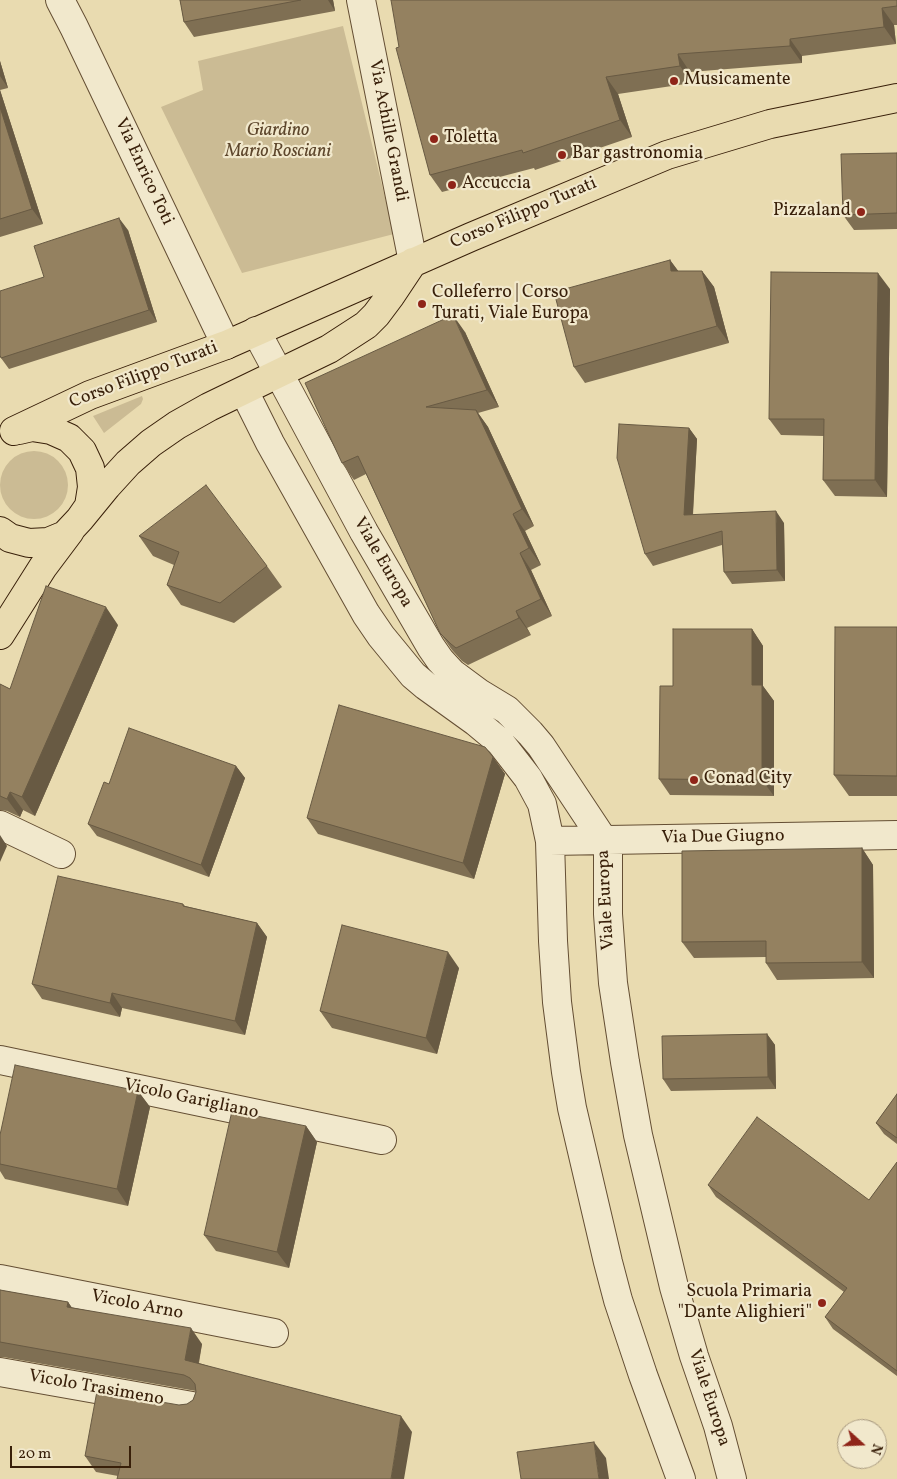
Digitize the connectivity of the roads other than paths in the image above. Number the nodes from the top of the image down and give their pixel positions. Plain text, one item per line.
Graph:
1 (60, 0) edge
2 (361, 0) edge
3 (897, 98) edge
4 (413, 262) junction
5 (256, 331) junction
6 (226, 345) junction
7 (279, 373) junction
8 (244, 391) junction
9 (7, 435) edge
10 (75, 525) junction
11 (0, 531) edge
12 (0, 635) edge
13 (0, 825) edge
14 (897, 835) edge
15 (550, 841) junction
16 (604, 841) junction
17 (61, 854) dead end
18 (0, 1060) edge
19 (382, 1140) dead end
20 (0, 1279) edge
21 (274, 1333) dead end
22 (0, 1372) edge
23 (192, 1406) edge
24 (681, 1479) edge
25 (732, 1479) edge

1 - 6 street, Via Enrico Toti
2 - 4 street, Via Achille Grandi
3 - 4 main road, Corso Filippo Turati
4 - 5 main road, Corso Filippo Turati
4 - 7 main road
5 - 6 main road, Corso Filippo Turati
5 - 7 street, Viale Europa
6 - 9 main road, Corso Filippo Turati
7 - 8 main road
7 - 16 street, Viale Europa
8 - 10 main road
8 - 15 street
9 - 10 main road
10 - 11 main road
10 - 12 main road
13 - 17 street
14 - 16 street, Via Due Giugno
15 - 16 street, Via Due Giugno
15 - 24 street
16 - 25 street, Viale Europa
18 - 19 street, Vicolo Garigliano
20 - 21 street, Vicolo Arno
22 - 23 street, Vicolo Trasimeno

